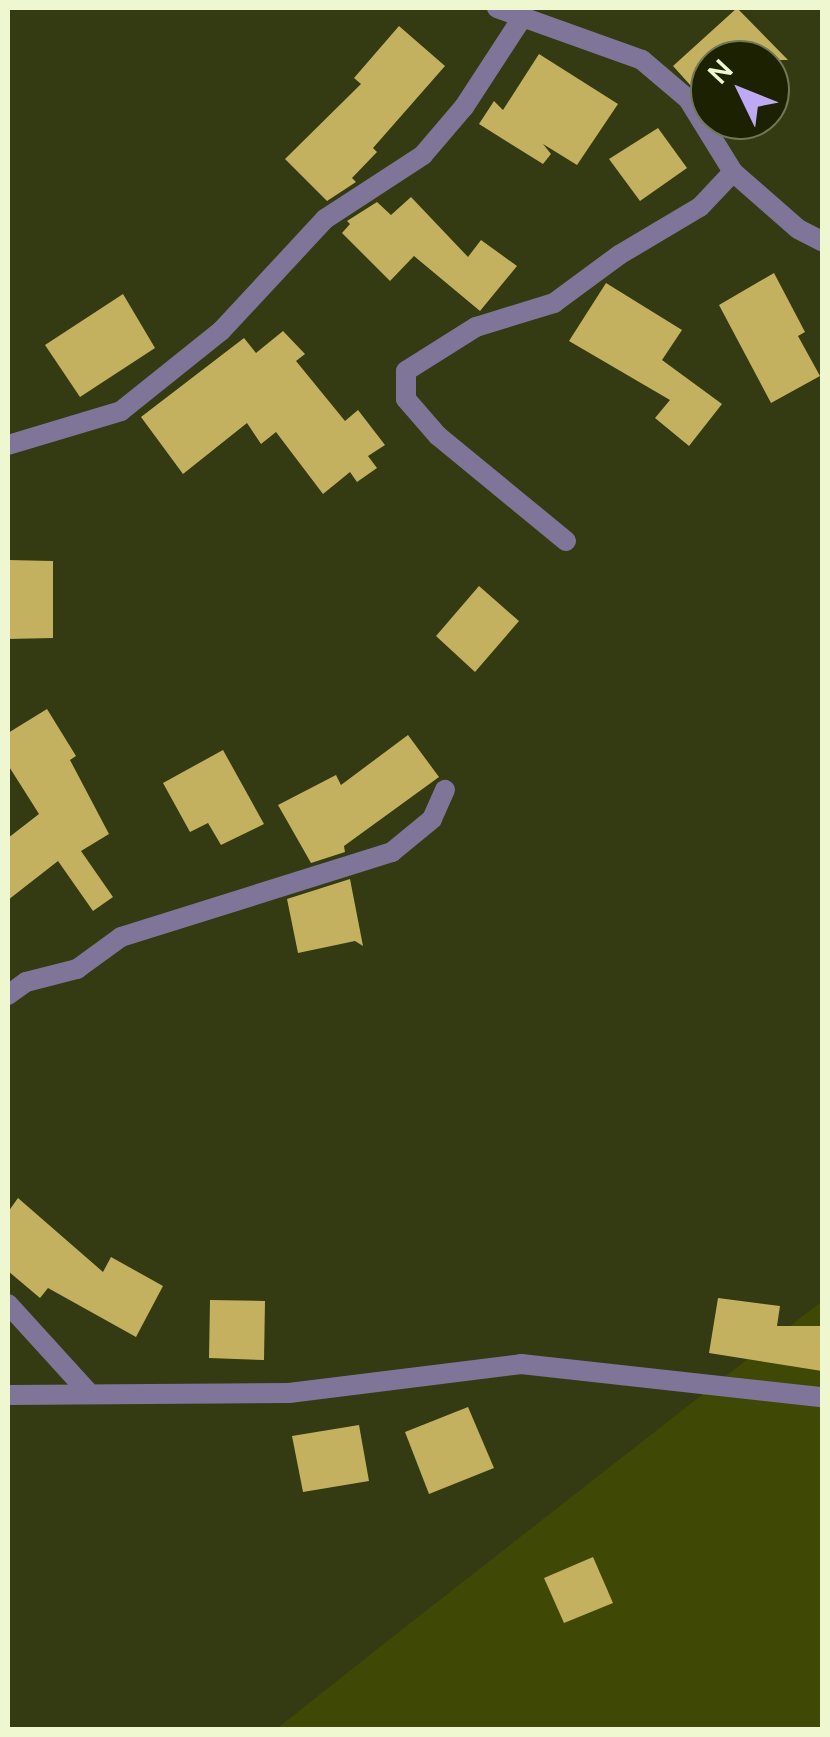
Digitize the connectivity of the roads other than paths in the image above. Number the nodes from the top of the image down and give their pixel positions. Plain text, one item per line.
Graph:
1 (497, 8) edge
2 (522, 18) junction
3 (733, 172) junction
4 (822, 241) edge
5 (8, 445) edge
6 (566, 541) dead end
7 (445, 790) dead end
8 (8, 995) edge
9 (8, 1304) edge
10 (88, 1392) junction
11 (8, 1395) edge
12 (822, 1397) edge

1 - 2 street
2 - 3 street
2 - 5 street
3 - 4 street
3 - 6 street
7 - 8 street
9 - 10 street
10 - 11 street
10 - 12 street

